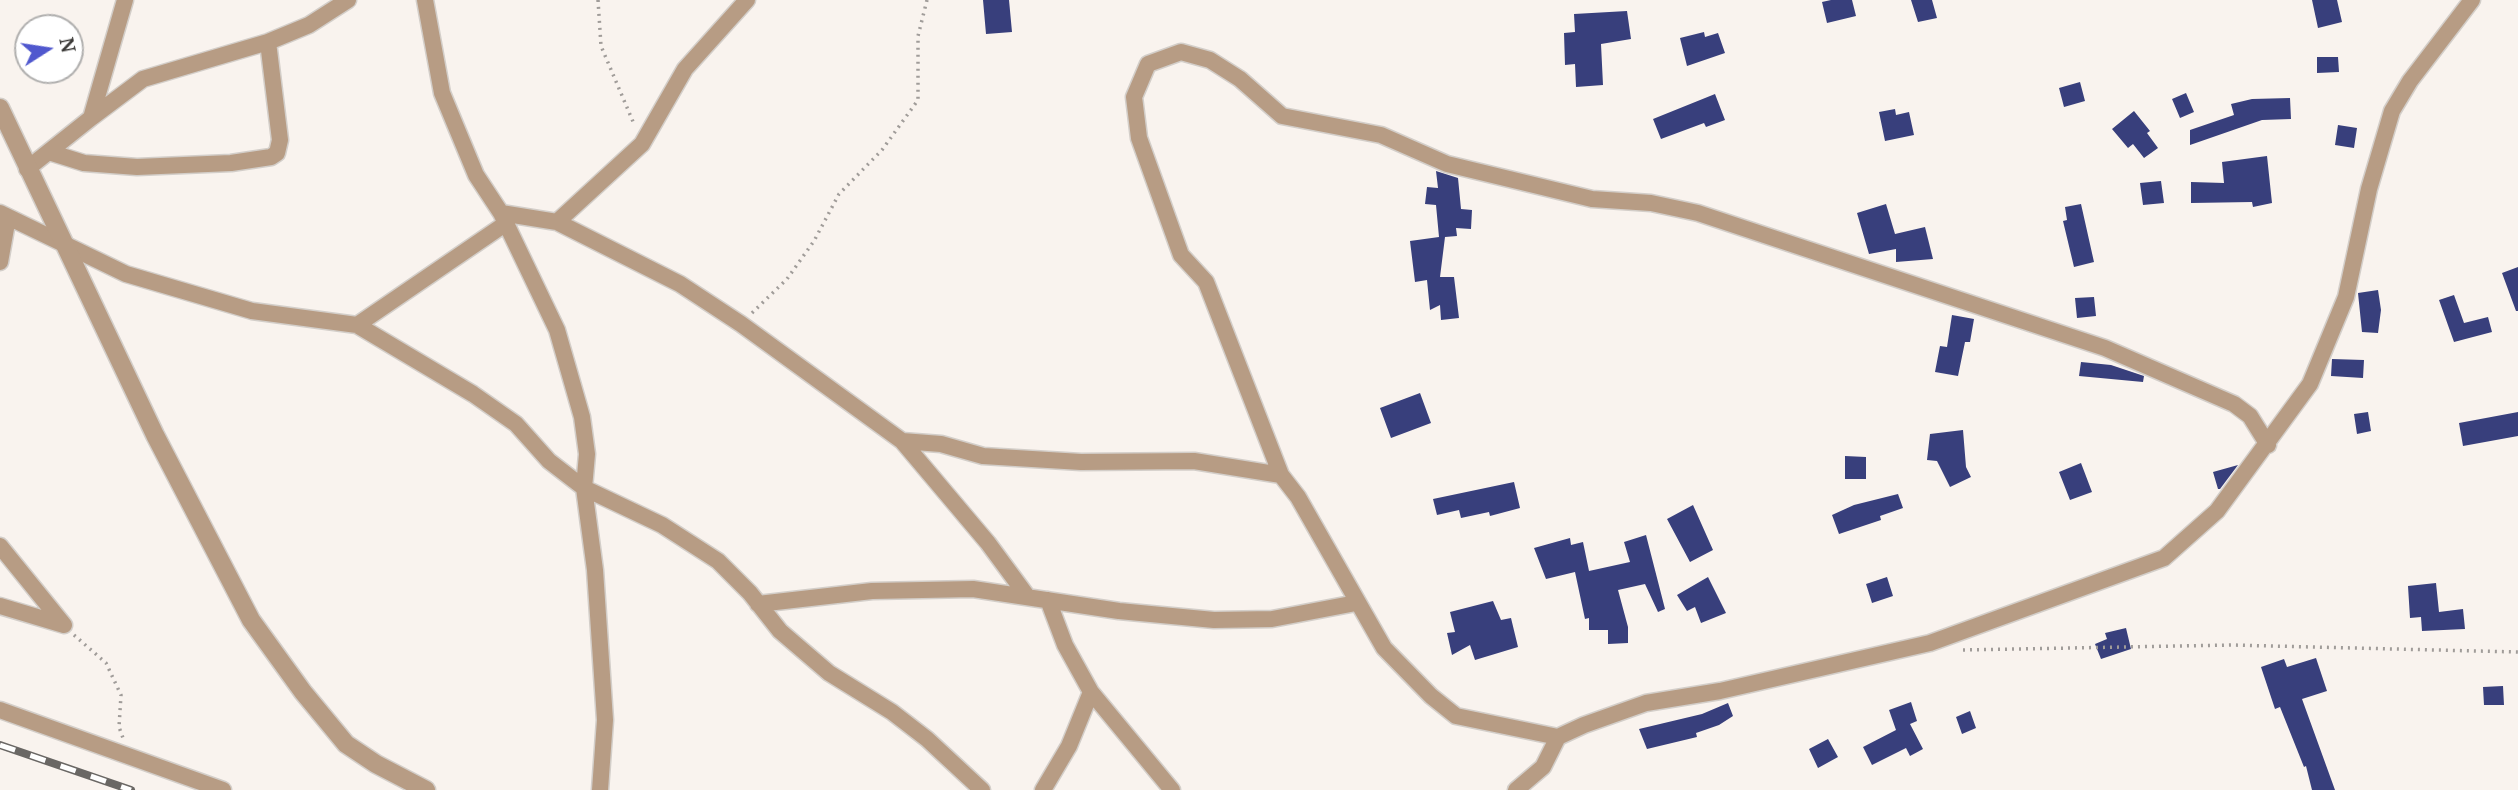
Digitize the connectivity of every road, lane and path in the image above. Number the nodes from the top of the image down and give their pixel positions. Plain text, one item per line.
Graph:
1 (125, 0) edge
2 (348, 0) edge
3 (425, 0) edge
4 (598, 0) edge
5 (747, 0) edge
6 (927, 0) edge
7 (2472, 0) edge
8 (268, 41) junction
9 (0, 108) edge
10 (91, 118) junction
11 (642, 144) junction
12 (49, 152) junction
13 (27, 169) junction
14 (4, 215) edge
15 (503, 218) junction
16 (558, 222) junction
17 (63, 245) junction
18 (0, 262) edge
19 (741, 324) junction
20 (356, 325) junction
21 (902, 441) junction
22 (2268, 445) junction
23 (1281, 475) junction
24 (584, 488) junction
25 (0, 546) edge
26 (1027, 596) junction
27 (1048, 600) junction
28 (1356, 603) junction
29 (758, 604) junction
30 (0, 606) edge
31 (64, 625) junction
32 (1930, 643) junction
33 (2518, 652) edge
34 (1091, 692) junction
35 (0, 710) edge
36 (1558, 737) junction
37 (130, 757) junction
38 (223, 790) edge
39 (426, 790) edge
40 (600, 790) edge
41 (982, 790) edge
42 (1042, 790) edge
43 (1172, 790) edge
44 (1516, 790) edge

1 - 10 street
2 - 8 street
3 - 15 street
4 - 11 path
5 - 11 street
6 - 19 path
7 - 22 street
8 - 10 street
8 - 12 street
9 - 13 street
10 - 12 street
11 - 16 street
12 - 13 street
13 - 17 street
14 - 17 street
14 - 18 street
15 - 16 street
15 - 20 street
15 - 24 street
16 - 19 street
17 - 20 street
17 - 39 street
19 - 21 street
20 - 24 street
21 - 23 street
21 - 26 street
22 - 23 street
22 - 32 street
23 - 28 street
24 - 29 street
24 - 40 street
25 - 31 street
26 - 27 street
26 - 29 street
27 - 28 street
27 - 34 street
28 - 36 street
29 - 41 street
30 - 31 street
31 - 37 path
32 - 33 path
32 - 36 street
34 - 42 street
34 - 43 street
35 - 37 street
36 - 44 street
37 - 38 street

